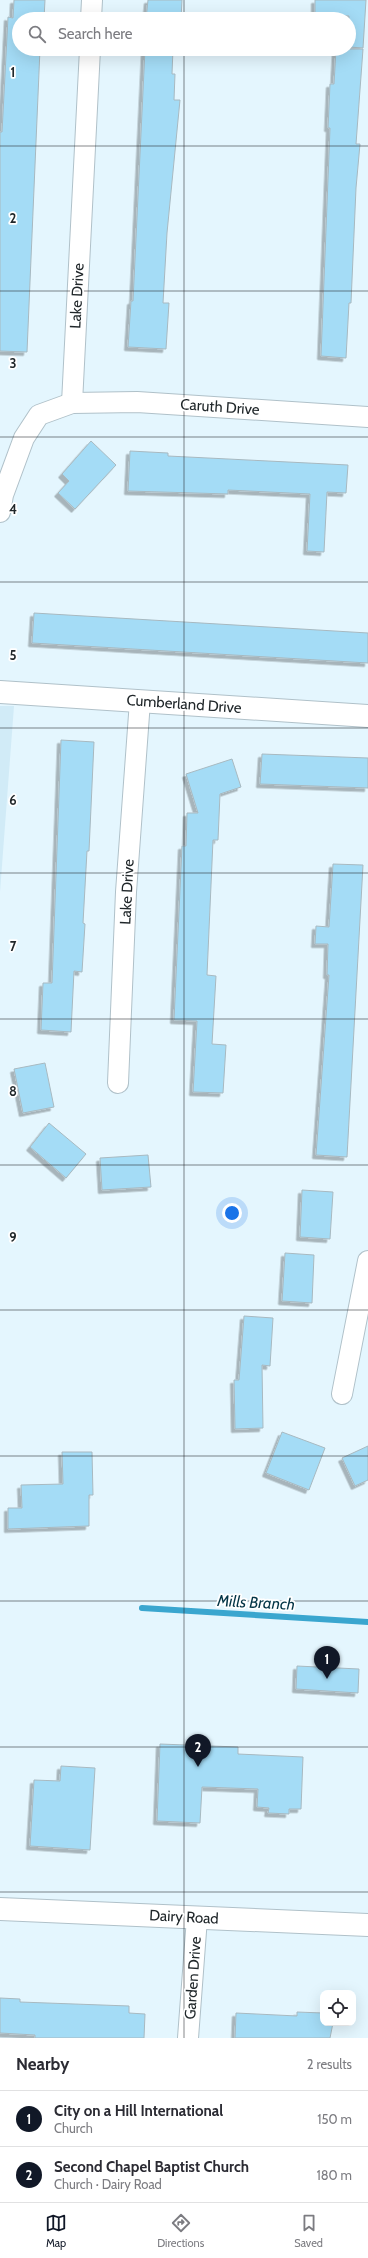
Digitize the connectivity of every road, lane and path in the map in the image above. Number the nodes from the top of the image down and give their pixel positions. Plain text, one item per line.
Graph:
1 (92, 0) edge
2 (91, 12) edge
3 (90, 56) edge
4 (72, 403) junction
5 (368, 417) edge
6 (0, 512) edge
7 (0, 692) edge
8 (140, 701) junction
9 (368, 716) edge
10 (118, 1083) dead end
11 (368, 1262) edge
12 (342, 1394) dead end
13 (0, 1909) edge
14 (197, 1918) junction
15 (368, 1925) edge
16 (188, 2038) edge

1 - 2 street
3 - 4 street, Lake Drive
4 - 5 street, Caruth Drive
4 - 6 street
7 - 8 street, Cumberland Drive
8 - 9 street, Cumberland Drive
8 - 10 street, Lake Drive
11 - 12 street
13 - 14 street, Dairy Road
14 - 15 street, Dairy Road
14 - 16 street, Garden Drive

